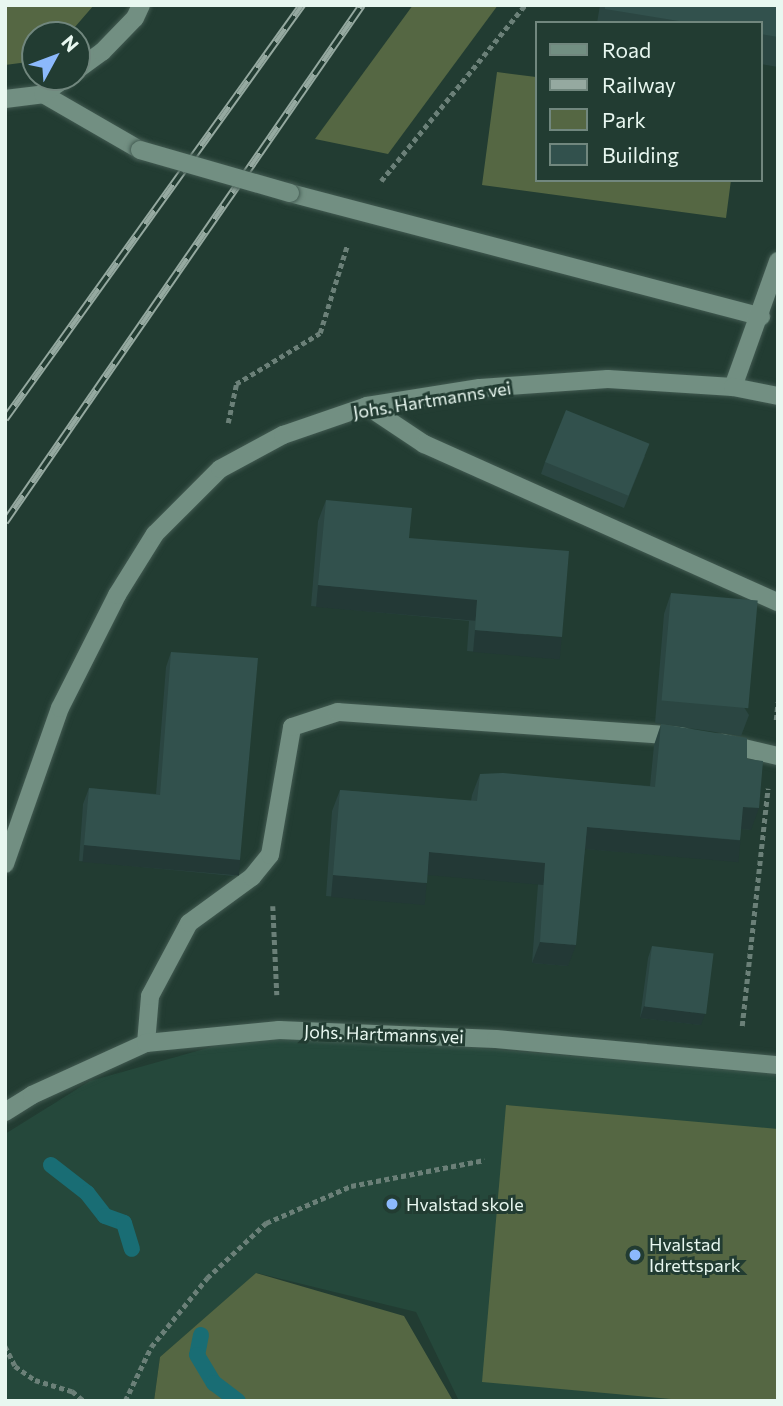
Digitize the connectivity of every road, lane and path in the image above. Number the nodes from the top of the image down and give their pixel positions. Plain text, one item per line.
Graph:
1 (141, 5) edge
2 (525, 5) edge
3 (91, 59) edge
4 (47, 91) edge
5 (43, 94) junction
6 (5, 99) edge
7 (358, 208) junction
8 (778, 261) edge
9 (761, 317) junction
10 (733, 387) junction
11 (778, 397) edge
12 (367, 406) junction
13 (220, 469) junction
14 (778, 602) edge
15 (778, 702) edge
16 (775, 755) edge
17 (270, 855) junction
18 (5, 864) edge
19 (279, 1030) junction
20 (146, 1043) junction
21 (738, 1062) junction
22 (778, 1065) edge
23 (5, 1112) edge
24 (485, 1160) dead end
25 (5, 1346) edge
26 (84, 1401) edge
27 (125, 1401) edge

1 - 3 street
2 - 7 path
4 - 5 street
5 - 6 street
5 - 7 street, bridge
7 - 9 street
7 - 13 path
8 - 9 street
9 - 10 street
10 - 11 street, Johs. Hartmanns vei
10 - 12 street, Johs. Hartmanns vei
12 - 13 street, Johs. Hartmanns vei
12 - 14 street
13 - 18 street, Johs. Hartmanns vei
15 - 16 path
16 - 17 street
16 - 21 path
17 - 19 path
17 - 20 street
19 - 20 street, Johs. Hartmanns vei
19 - 21 street, Johs. Hartmanns vei
20 - 23 street, Johs. Hartmanns vei
21 - 22 street, Johs. Hartmanns vei
24 - 27 path
25 - 26 path

